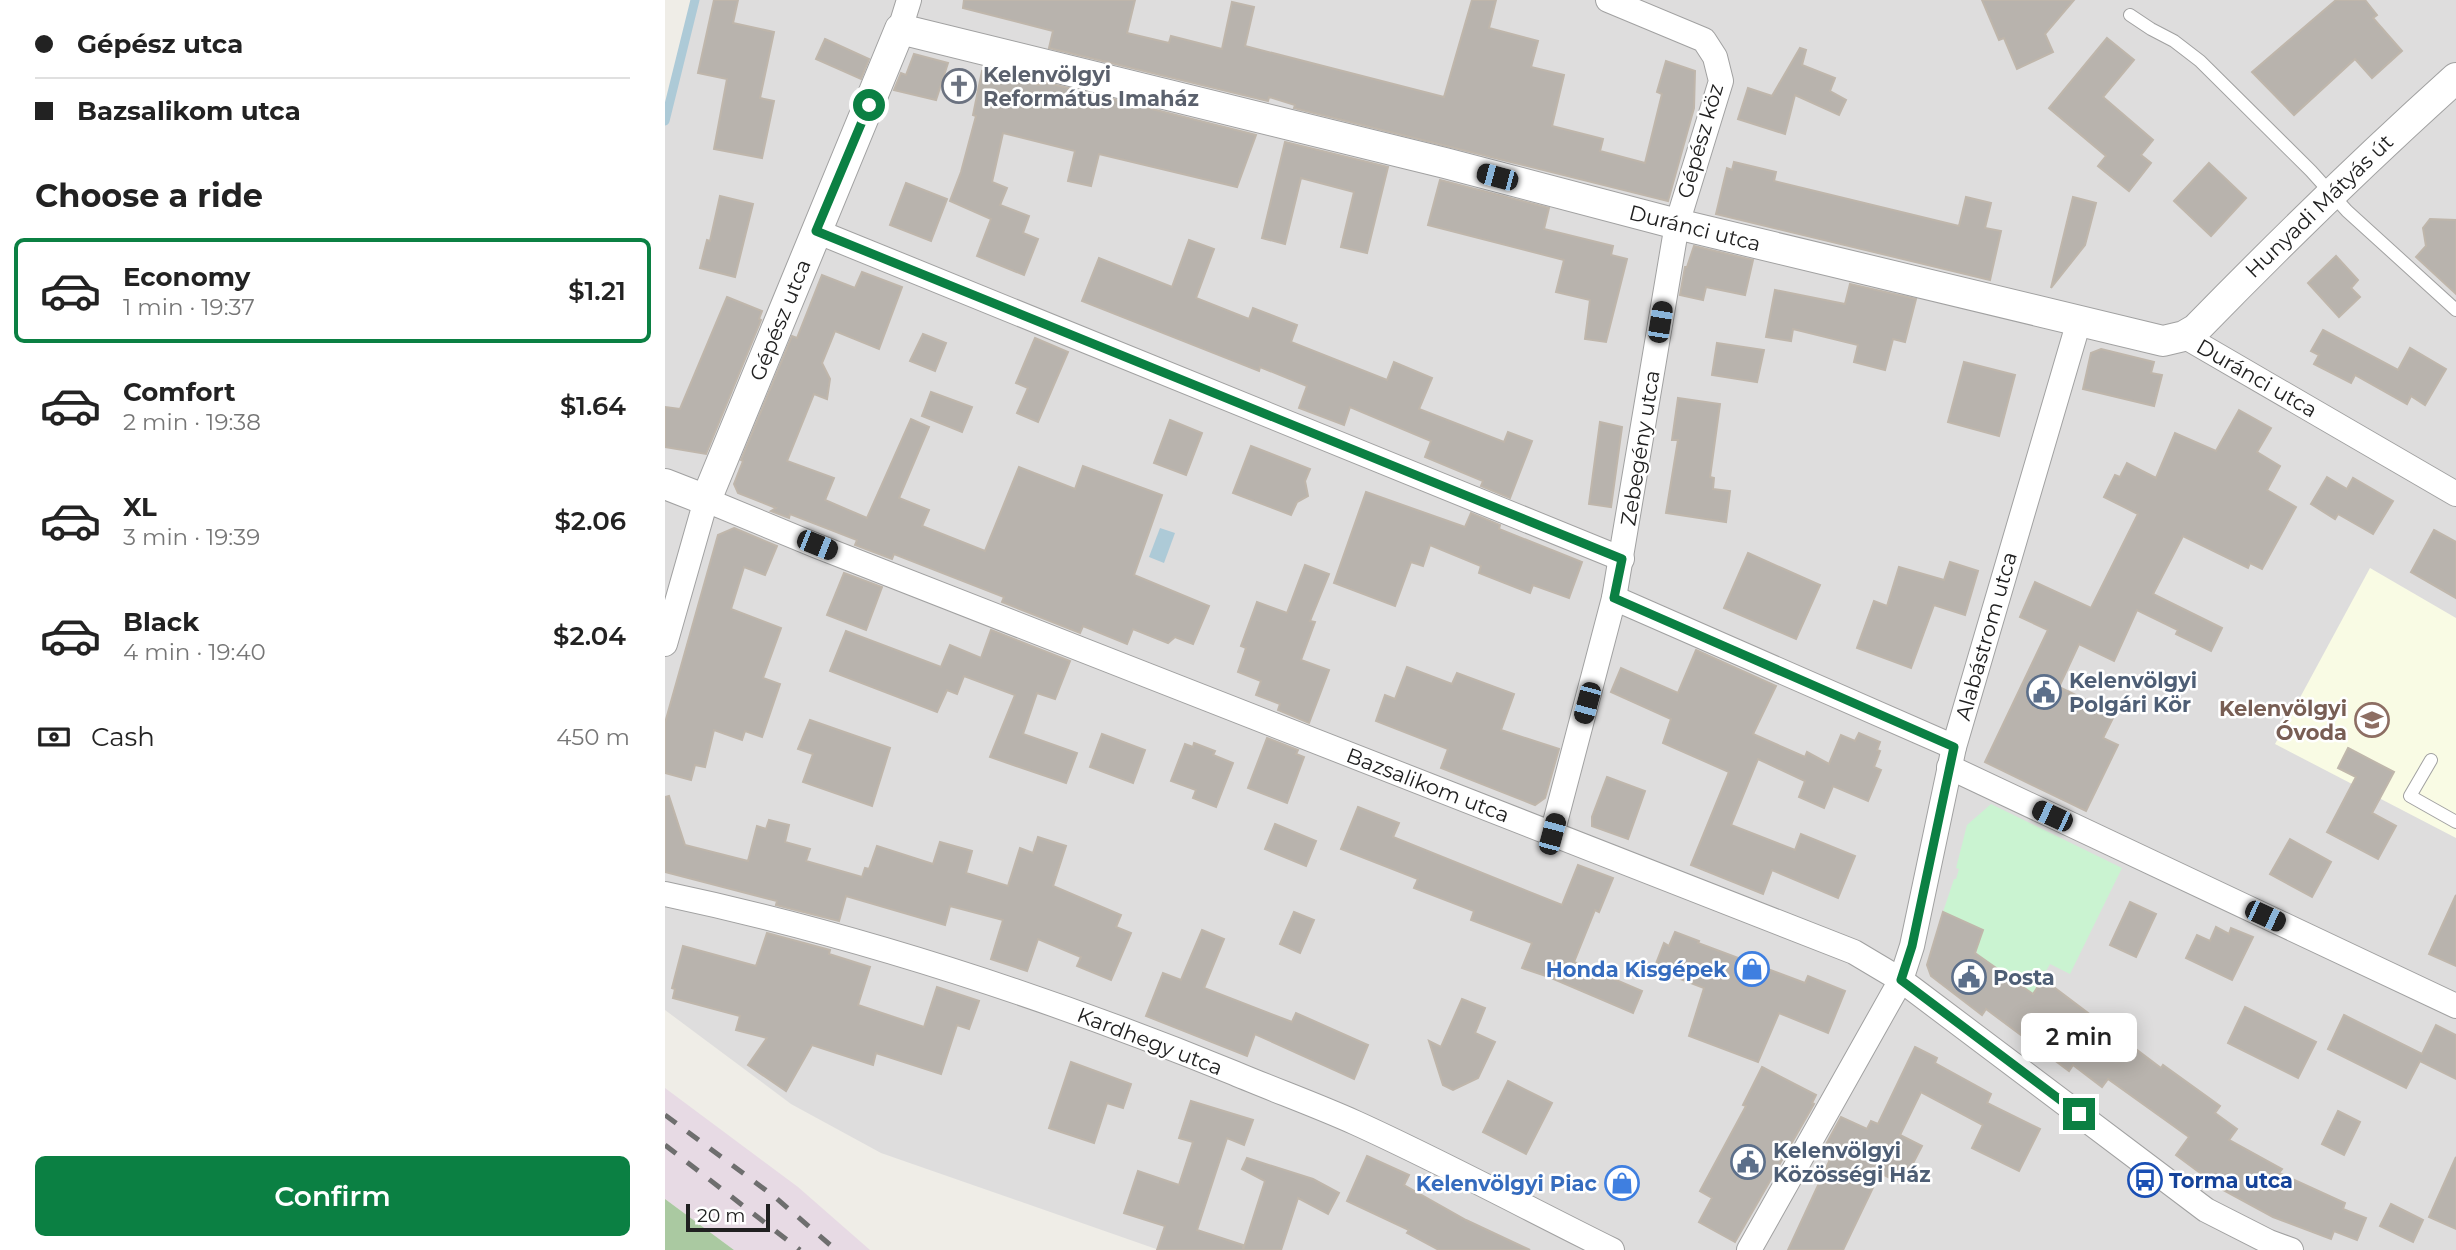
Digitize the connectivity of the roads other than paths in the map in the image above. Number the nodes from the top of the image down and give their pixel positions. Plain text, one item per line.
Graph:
1 (909, 0) edge
2 (1608, 0) edge
3 (2130, 15) dead end
4 (900, 29) junction
5 (2456, 78) edge
6 (2332, 193) junction
7 (1677, 224) junction
8 (816, 231) junction
9 (2456, 310) edge
10 (2079, 321) junction
11 (2184, 336) junction
12 (665, 484) edge
13 (2456, 494) edge
14 (706, 500) junction
15 (1622, 559) junction
16 (1614, 598) junction
17 (665, 644) edge
18 (1951, 757) junction
19 (2431, 760) dead end
20 (2456, 822) edge
21 (1552, 834) junction
22 (665, 894) edge
23 (1901, 980) junction
24 (2456, 1006) edge
25 (2275, 1247) edge
26 (1612, 1250) edge
27 (1749, 1250) edge

1 - 4 street, Gépész utca
2 - 7 street, Gépész köz
3 - 6 lane
4 - 7 street, Duránci utca
4 - 8 street, Gépész utca
5 - 6 street, Hunyadi Mátyás út
6 - 9 lane
6 - 11 street, Hunyadi Mátyás út
7 - 10 street, Duránci utca
7 - 15 street, Zebegény utca
8 - 14 street, Gépész utca
8 - 15 street
10 - 11 street, Duránci utca
10 - 18 street, Alabástrom utca
11 - 13 street, Duránci utca
12 - 14 street, Bazsalikom utca
14 - 17 street, Gépész utca
14 - 21 street, Bazsalikom utca
15 - 16 street, Zebegény utca
16 - 18 street
16 - 21 street, Zebegény utca
18 - 23 street, Alabástrom utca
18 - 24 street
19 - 20 lane
21 - 23 street, Bazsalikom utca
22 - 26 street, Kardhegy utca
23 - 25 street, Bazsalikom utca
23 - 27 street, Alabástrom utca

